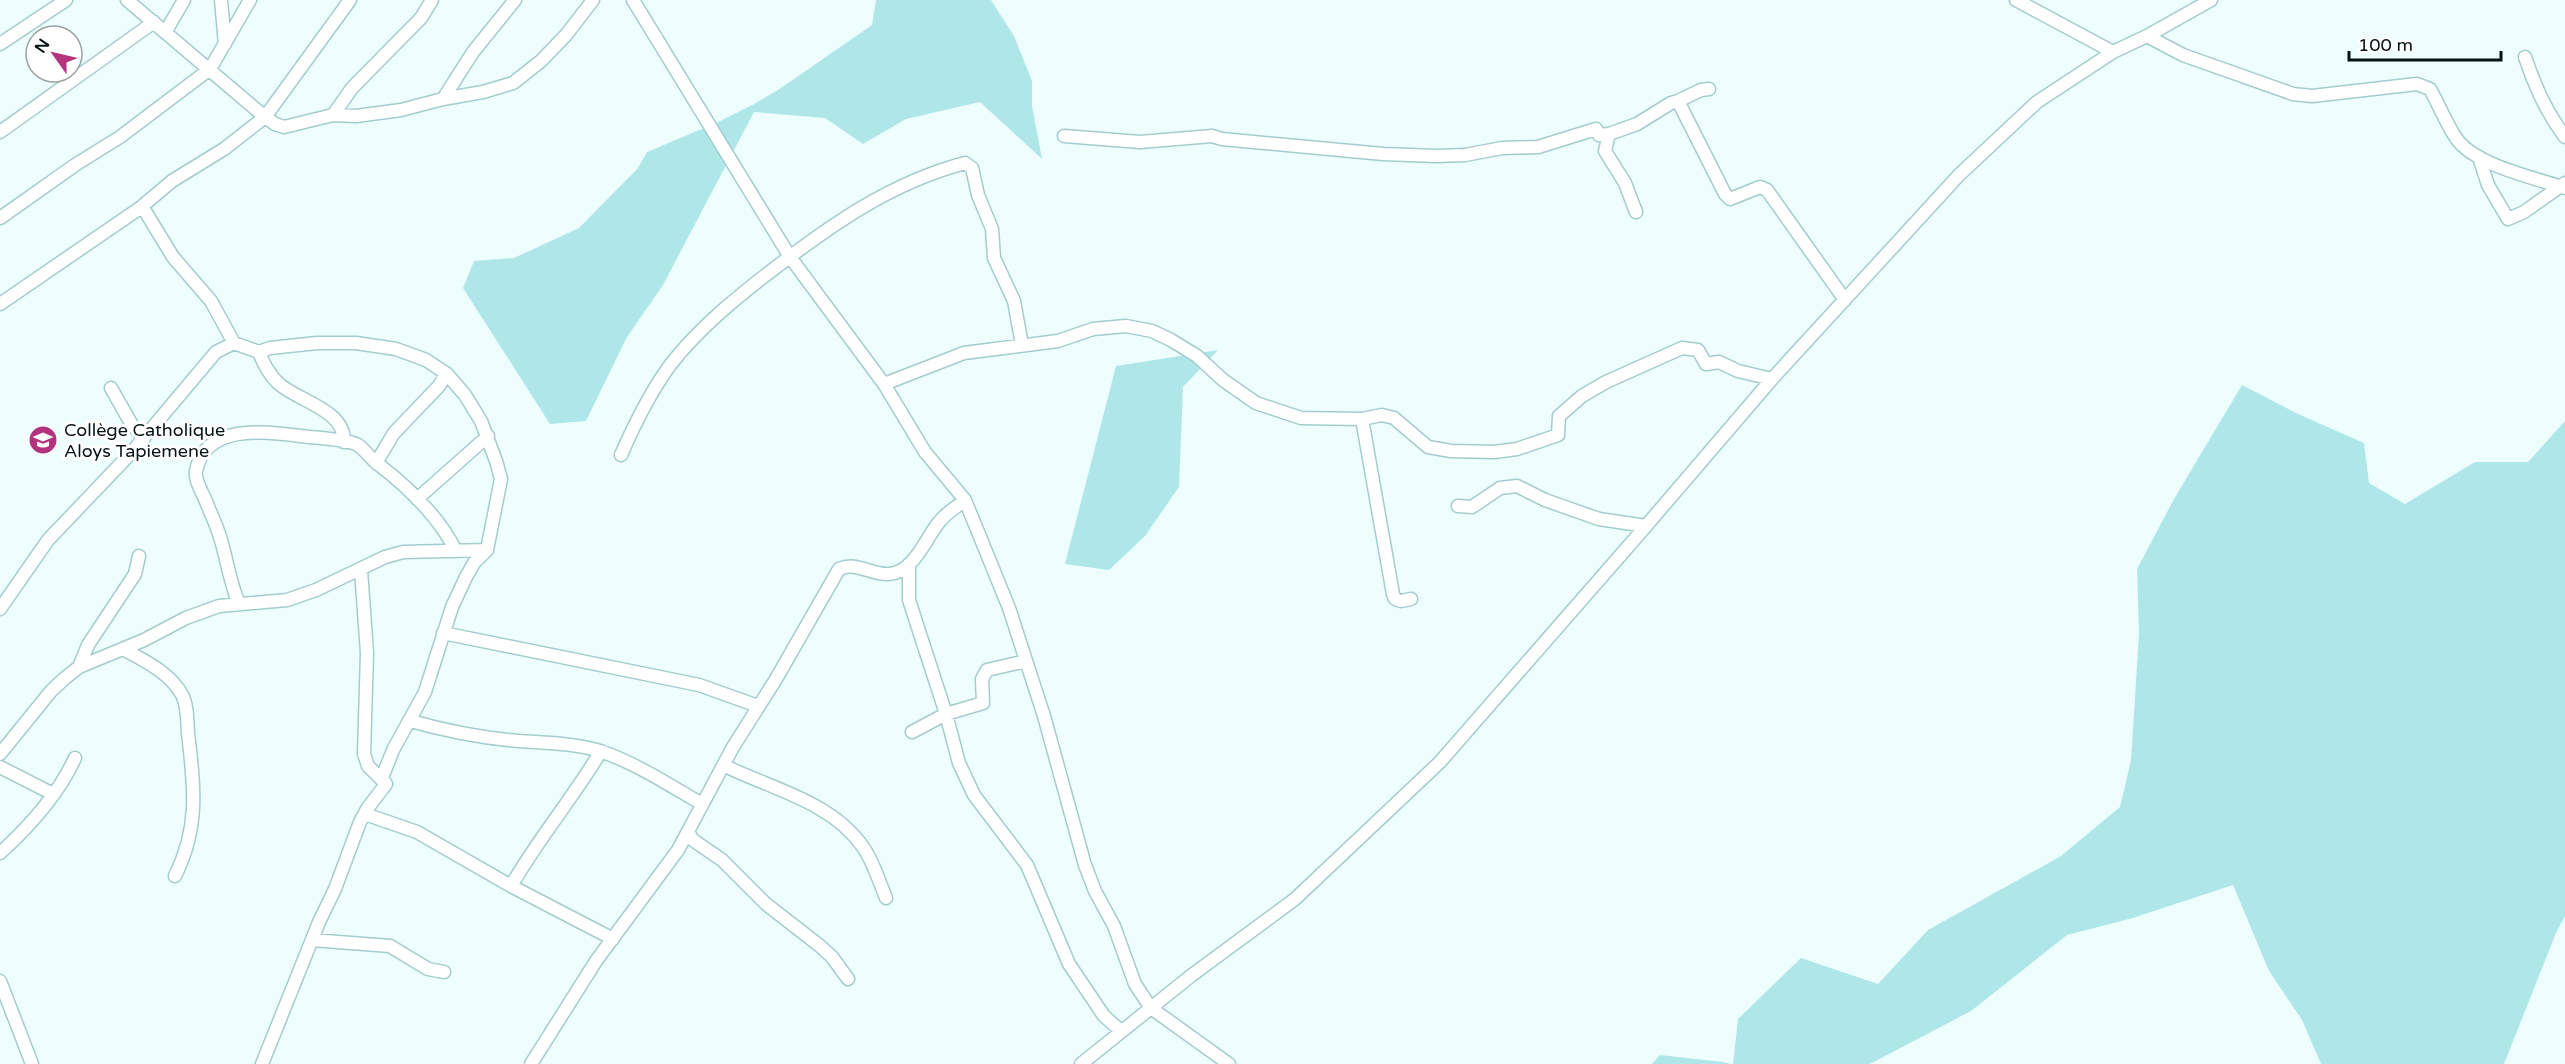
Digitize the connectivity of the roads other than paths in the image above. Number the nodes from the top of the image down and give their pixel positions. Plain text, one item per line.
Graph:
1 (66, 0) edge
2 (127, 0) edge
3 (184, 0) edge
4 (221, 0) edge
5 (250, 0) edge
6 (350, 0) edge
7 (432, 0) edge
8 (515, 0) edge
9 (593, 0) edge
10 (633, 0) edge
11 (2016, 0) edge
12 (2211, 0) edge
13 (154, 22) junction
14 (166, 31) junction
15 (2147, 36) junction
16 (0, 44) edge
17 (225, 45) junction
18 (2113, 52) junction
19 (2525, 57) dead end
20 (210, 69) junction
21 (1709, 88) dead end
22 (443, 99) junction
23 (1678, 101) junction
24 (333, 115) junction
25 (265, 117) junction
26 (0, 132) edge
27 (1610, 134) junction
28 (1064, 136) dead end
29 (2565, 137) edge
30 (2479, 157) junction
31 (2563, 186) edge
32 (140, 208) junction
33 (1636, 212) dead end
34 (0, 218) edge
35 (790, 256) junction
36 (1845, 300) junction
37 (0, 304) edge
38 (234, 343) junction
39 (1022, 345) junction
40 (258, 352) junction
41 (447, 374) junction
42 (1772, 379) junction
43 (884, 384) junction
44 (111, 388) dead end
45 (1362, 419) junction
46 (488, 436) junction
47 (144, 438) junction
48 (344, 442) junction
49 (621, 455) dead end
50 (376, 463) junction
51 (417, 499) junction
52 (965, 500) junction
53 (1458, 506) dead end
54 (1646, 526) junction
55 (487, 550) junction
56 (456, 551) junction
57 (139, 556) dead end
58 (909, 564) junction
59 (361, 570) junction
60 (1411, 599) dead end
61 (238, 604) junction
62 (0, 609) edge
63 (443, 633) junction
64 (123, 649) junction
65 (1026, 661) junction
66 (80, 667) junction
67 (758, 706) junction
68 (946, 714) junction
69 (411, 721) junction
70 (912, 732) dead end
71 (601, 751) junction
72 (0, 754) edge
73 (75, 758) dead end
74 (723, 765) junction
75 (0, 767) edge
76 (386, 784) junction
77 (53, 794) junction
78 (702, 804) junction
79 (365, 814) junction
80 (688, 832) junction
81 (0, 853) edge
82 (175, 876) dead end
83 (511, 886) junction
84 (886, 898) dead end
85 (613, 939) junction
86 (312, 940) junction
87 (444, 972) dead end
88 (848, 979) dead end
89 (0, 981) edge
90 (1151, 1008) junction
91 (1121, 1032) junction
92 (32, 1064) edge
93 (262, 1064) edge
94 (531, 1064) edge
95 (1081, 1064) edge
96 (1229, 1064) edge

1 - 16 street
2 - 13 street
3 - 14 street
4 - 17 street
5 - 17 street
6 - 25 street
7 - 24 street
8 - 22 street
9 - 22 street
10 - 35 street
11 - 18 street
12 - 15 street
13 - 14 street
13 - 26 street
14 - 20 street
15 - 18 street
15 - 30 street
17 - 20 street
18 - 36 street
19 - 29 street
20 - 25 street
20 - 34 street
21 - 23 street
22 - 24 street
23 - 27 street
23 - 36 street
24 - 25 street
25 - 32 street
27 - 28 street
27 - 33 street
30 - 31 street
30 - 31 street
32 - 37 street
32 - 38 street
35 - 39 street
35 - 43 street
35 - 49 street
36 - 42 street
38 - 40 street
38 - 47 street
39 - 43 street
39 - 45 street
40 - 41 street
40 - 48 street
41 - 46 street
41 - 50 street
42 - 45 street
42 - 54 street
43 - 52 street
44 - 47 street
45 - 60 street
46 - 51 street
46 - 55 street
47 - 62 street
48 - 50 street
48 - 61 street
50 - 51 street
51 - 56 street
52 - 58 street
52 - 65 street
53 - 54 street
54 - 90 street
55 - 56 street
55 - 63 street
56 - 59 street
57 - 66 street
58 - 67 street
58 - 68 street
59 - 61 street
59 - 76 street
61 - 64 street
63 - 67 street
63 - 69 street
64 - 66 street
64 - 82 street
65 - 68 street
65 - 90 street
66 - 72 street
67 - 74 street
68 - 70 street
68 - 91 street
69 - 71 street
69 - 76 street
71 - 78 street
71 - 83 street
73 - 77 street
74 - 78 street
74 - 84 street
75 - 77 street
76 - 79 street
77 - 81 street
78 - 80 street
79 - 83 street
79 - 86 street
80 - 85 street
80 - 88 street
83 - 85 street
85 - 94 street
86 - 87 street
86 - 93 street
89 - 92 street
90 - 91 street
90 - 96 street
91 - 95 street

